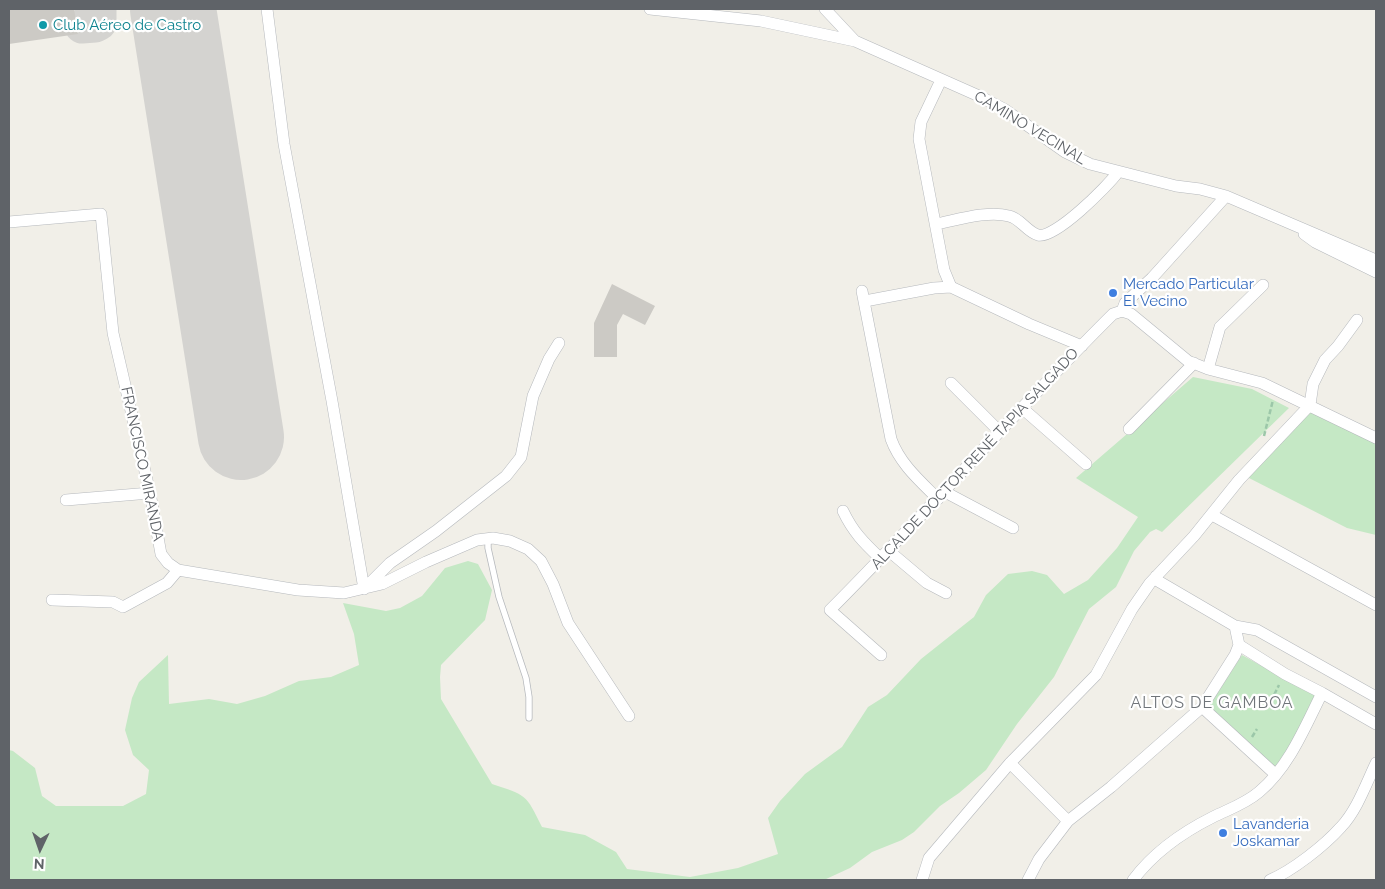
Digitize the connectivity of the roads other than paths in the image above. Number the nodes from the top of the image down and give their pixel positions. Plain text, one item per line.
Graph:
1 (267, 9) edge
2 (650, 9) edge
3 (825, 9) edge
4 (855, 41) junction
5 (941, 80) junction
6 (1118, 172) junction
7 (1226, 196) junction
8 (1282, 218) junction
9 (9, 222) edge
10 (936, 224) junction
11 (1376, 260) edge
12 (1376, 272) edge
13 (1263, 284) dead end
14 (951, 287) junction
15 (1122, 311) junction
16 (1357, 320) dead end
17 (559, 343) dead end
18 (1082, 346) junction
19 (1194, 363) junction
20 (1208, 369) junction
21 (951, 383) dead end
22 (1310, 406) junction
23 (1022, 408) junction
24 (1129, 429) dead end
25 (999, 431) junction
26 (1376, 438) edge
27 (1086, 464) dead end
28 (150, 494) junction
29 (941, 495) junction
30 (66, 500) dead end
31 (844, 511) dead end
32 (1212, 515) junction
33 (1013, 528) dead end
34 (488, 539) junction
35 (885, 555) junction
36 (178, 570) junction
37 (1156, 576) junction
38 (364, 589) junction
39 (946, 593) dead end
40 (52, 600) dead end
41 (1376, 605) edge
42 (1235, 626) junction
43 (1239, 645) junction
44 (881, 655) dead end
45 (1322, 693) junction
46 (1376, 697) edge
47 (1202, 707) junction
48 (629, 716) dead end
49 (529, 718) dead end
50 (1376, 724) edge
51 (1010, 763) junction
52 (1376, 763) edge
53 (1276, 774) junction
54 (1068, 822) junction
55 (922, 880) edge
56 (1028, 880) edge
57 (1133, 880) edge
58 (1270, 880) edge

1 - 38 street
2 - 4 street, CAMINO VECINAL
3 - 4 street
4 - 5 street, CAMINO VECINAL
5 - 6 street, CAMINO VECINAL
5 - 10 street
6 - 7 street, CAMINO VECINAL
6 - 10 street
7 - 8 street, CAMINO VECINAL
7 - 15 street, ALCALDE DOCTOR RENÉ TAPIA SALGADO
8 - 11 street, CAMINO VECINAL
8 - 12 street
9 - 28 street, FRANCISCO MIRANDA
10 - 14 street
13 - 20 street
14 - 18 street
14 - 29 street
15 - 18 street, ALCALDE DOCTOR RENÉ TAPIA SALGADO
15 - 19 street
16 - 22 street
17 - 38 street
18 - 23 street, ALCALDE DOCTOR RENÉ TAPIA SALGADO
19 - 20 street
19 - 24 street
20 - 22 street
21 - 25 street
22 - 26 street
22 - 32 street
23 - 25 street, ALCALDE DOCTOR RENÉ TAPIA SALGADO
23 - 27 street
25 - 29 street, ALCALDE DOCTOR RENÉ TAPIA SALGADO
28 - 30 street
28 - 36 street, FRANCISCO MIRANDA
29 - 33 street
29 - 35 street, ALCALDE DOCTOR RENÉ TAPIA SALGADO
31 - 35 street
32 - 37 street
32 - 41 street
34 - 38 street
34 - 48 street
34 - 49 lane
35 - 39 street
35 - 44 street, ALCALDE DOCTOR RENÉ TAPIA SALGADO
36 - 38 street
36 - 40 street
37 - 42 street
37 - 51 street
42 - 43 street
42 - 46 street
43 - 45 street
43 - 47 street
45 - 50 street
45 - 53 street
47 - 53 street
47 - 54 street
51 - 54 street
51 - 55 street
52 - 58 street
53 - 57 street
54 - 56 street

